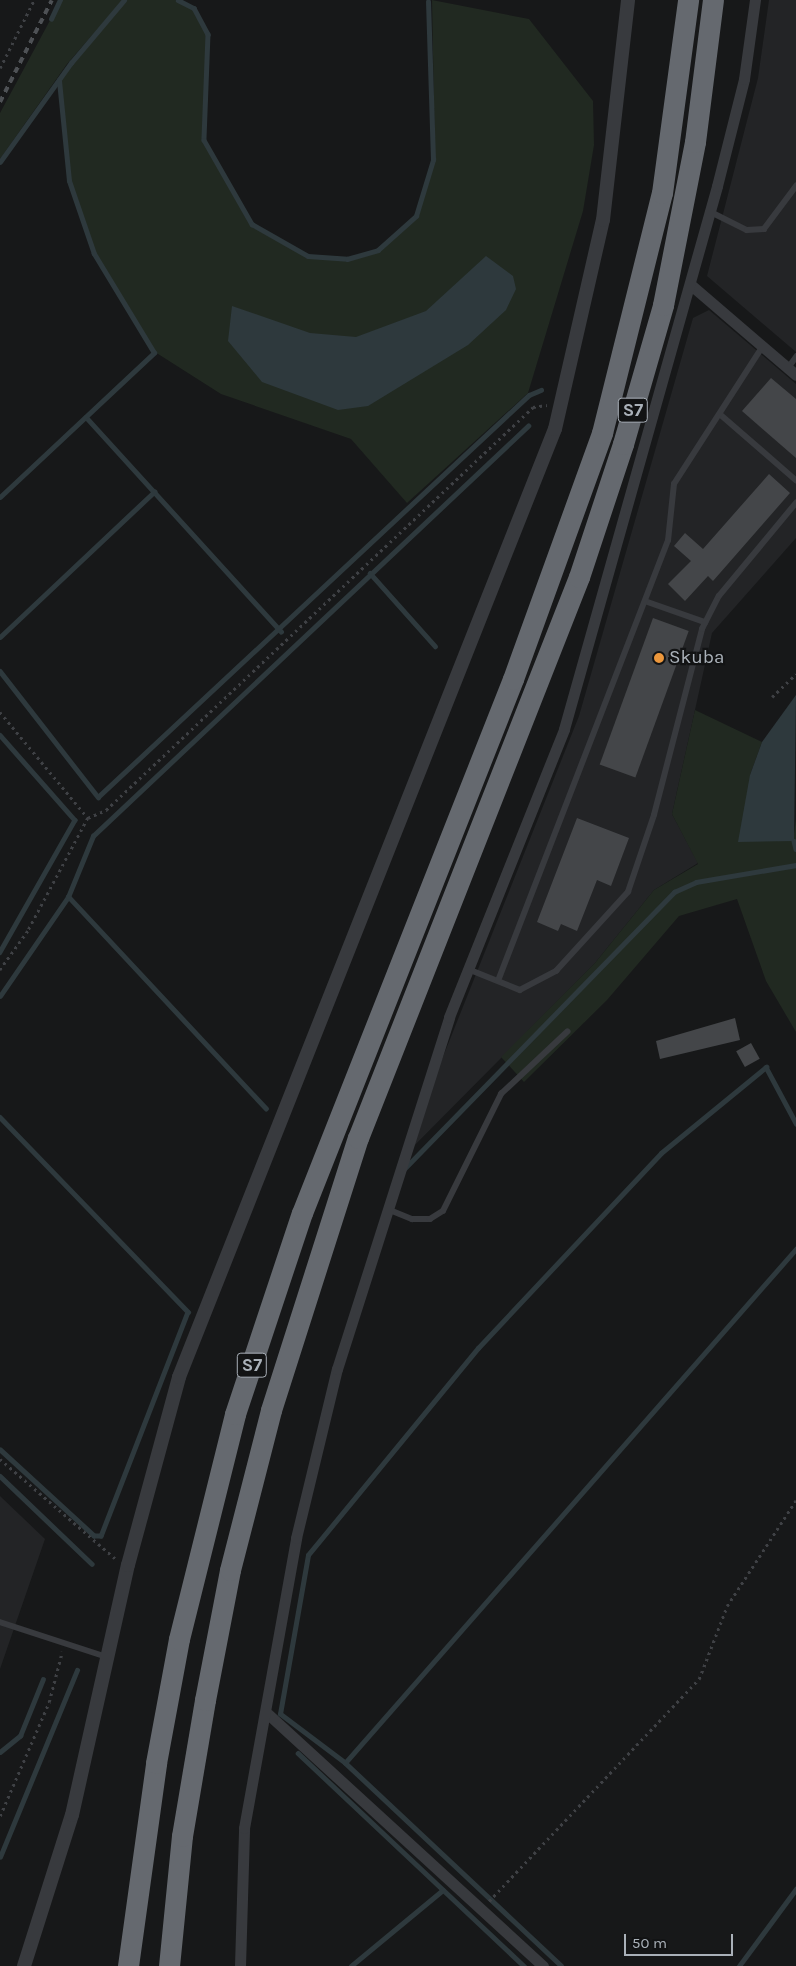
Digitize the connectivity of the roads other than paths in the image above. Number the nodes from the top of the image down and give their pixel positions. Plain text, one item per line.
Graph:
1 (628, 0) edge
2 (688, 0) edge
3 (713, 0) edge
4 (755, 0) edge
5 (796, 186) edge
6 (711, 212) junction
7 (691, 285) junction
8 (763, 346) junction
9 (796, 357) edge
10 (792, 371) edge
11 (720, 414) junction
12 (796, 480) edge
13 (796, 503) edge
14 (645, 601) junction
15 (706, 622) junction
16 (468, 969) junction
17 (498, 981) junction
18 (567, 1032) dead end
19 (390, 1210) junction
20 (0, 1622) edge
21 (110, 1657) junction
22 (268, 1714) junction
23 (24, 1966) edge
24 (128, 1966) edge
25 (169, 1966) edge
26 (240, 1966) edge
27 (543, 1966) edge

1 - 21 street
2 - 24 highway, S7
3 - 25 highway, S7
4 - 6 street
5 - 6 lane
6 - 7 street
7 - 8 street
7 - 16 street
8 - 10 street
8 - 11 lane
9 - 10 lane
11 - 12 lane
11 - 14 lane
13 - 15 lane
14 - 15 lane
14 - 17 lane
15 - 17 lane
16 - 17 lane
16 - 19 street
18 - 19 lane
19 - 22 street
20 - 21 lane
21 - 23 street
22 - 26 street
22 - 27 street

